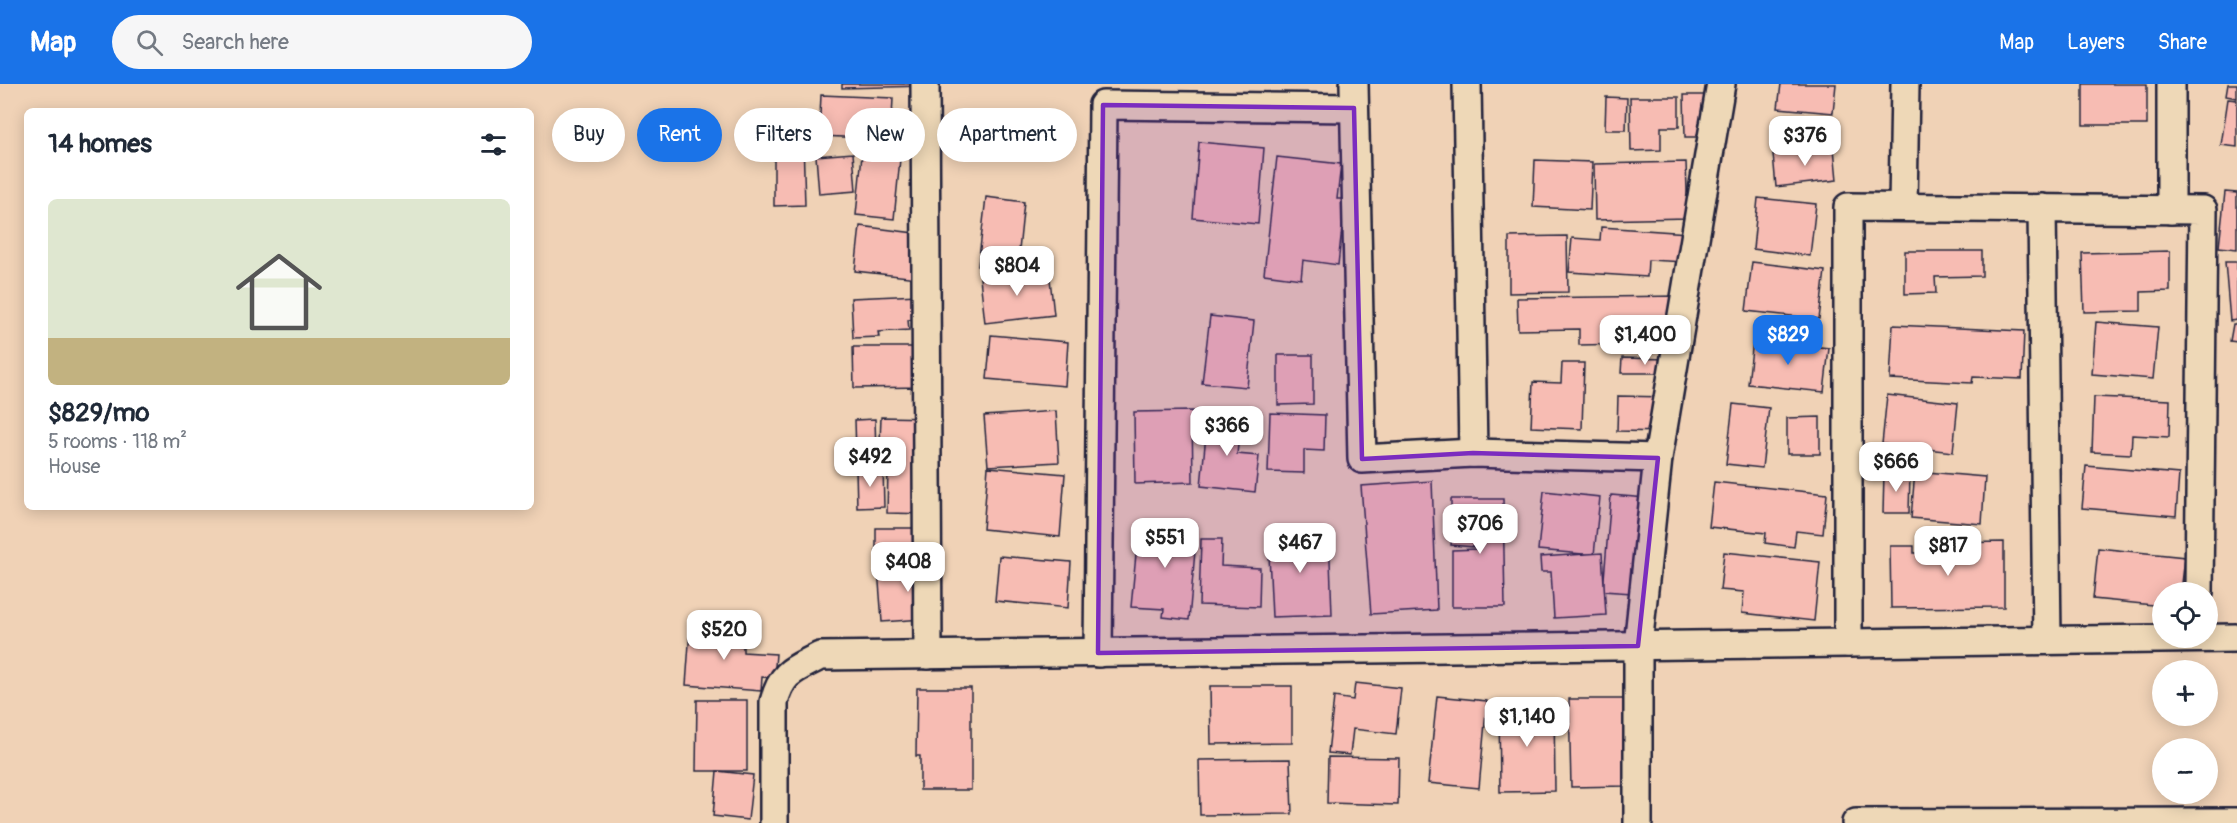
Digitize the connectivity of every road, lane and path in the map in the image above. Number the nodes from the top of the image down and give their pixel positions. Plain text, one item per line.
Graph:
1 (925, 84) edge
2 (1467, 84) edge
3 (1721, 84) edge
4 (1905, 84) edge
5 (2171, 84) edge
6 (1354, 96) edge
7 (1903, 207) junction
8 (2042, 208) junction
9 (2171, 210) junction
10 (1473, 453) junction
11 (1658, 458) junction
12 (2199, 582) edge
13 (2218, 638) edge
14 (2237, 638) edge
15 (2152, 639) edge
16 (2047, 640) junction
17 (1848, 643) junction
18 (1638, 646) junction
19 (1098, 653) junction
20 (927, 655) junction
21 (2144, 822) edge
22 (2237, 822) edge
23 (774, 823) edge
24 (1638, 823) edge
25 (1856, 823) edge

1 - 20 street
2 - 10 street
3 - 11 street
4 - 7 street
5 - 9 street
6 - 10 street
6 - 19 street
7 - 8 street
7 - 17 street
8 - 9 street
8 - 16 street
9 - 12 street
10 - 11 street
11 - 18 street
13 - 14 street
15 - 16 street
16 - 17 street
17 - 18 street
18 - 19 street
18 - 24 street
19 - 20 street
20 - 23 street
21 - 22 street
21 - 25 street

